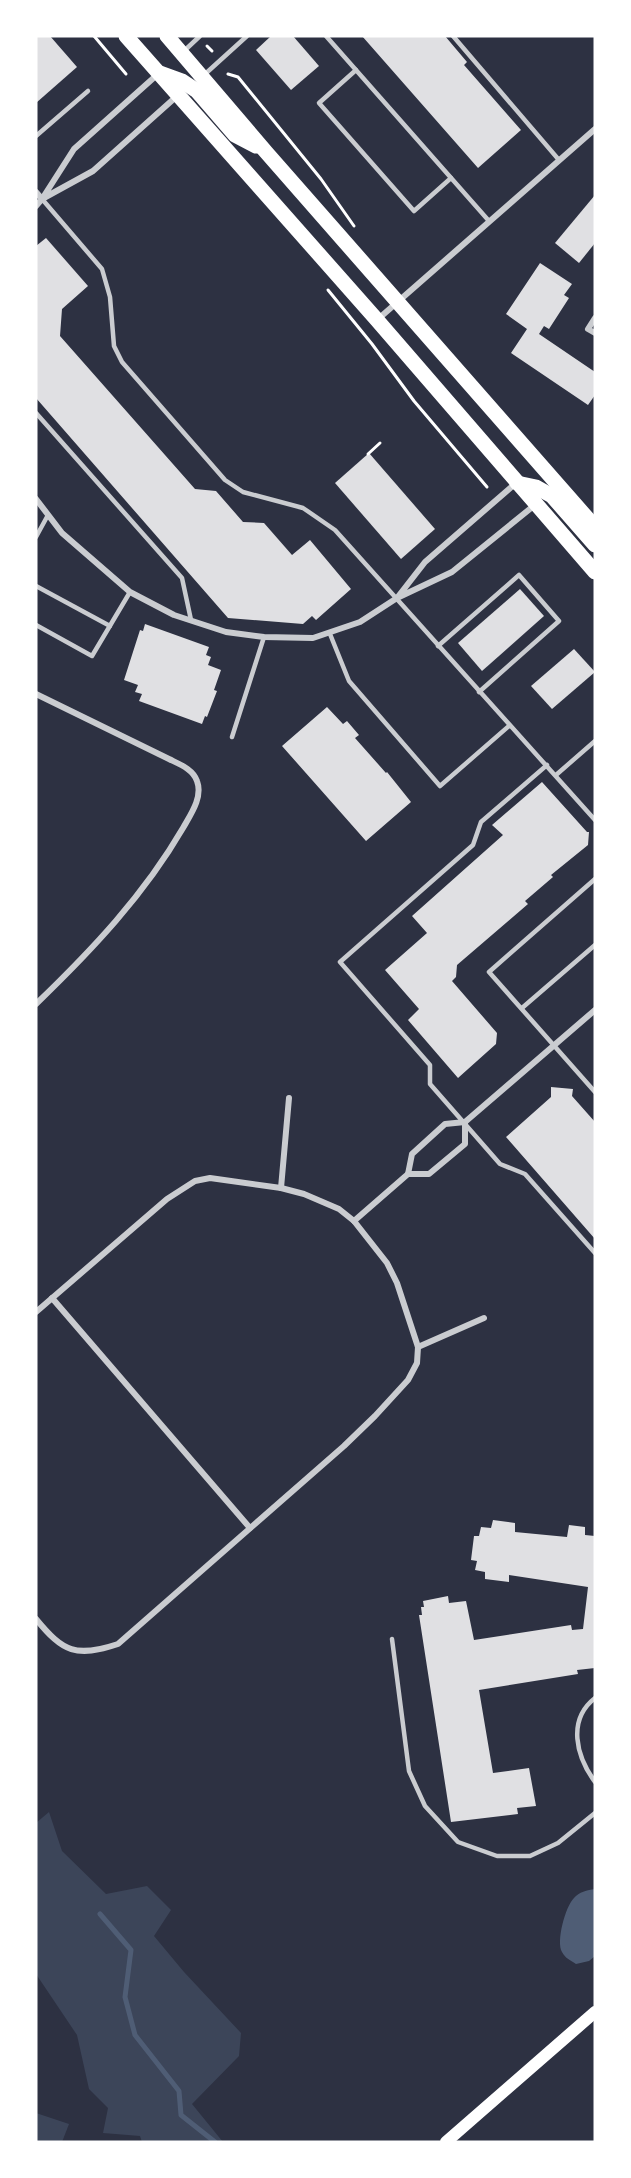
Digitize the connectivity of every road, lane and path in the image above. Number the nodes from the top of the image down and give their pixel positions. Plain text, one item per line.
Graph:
1 (94, 36) edge
2 (126, 36) edge
3 (167, 36) edge
4 (200, 36) edge
5 (246, 36) edge
6 (326, 36) edge
7 (453, 36) edge
8 (207, 46) dead end
9 (212, 51) dead end
10 (182, 53) junction
11 (356, 70) junction
12 (159, 73) junction
13 (126, 74) dead end
14 (228, 74) dead end
15 (202, 77) junction
16 (88, 91) dead end
17 (177, 96) junction
18 (595, 129) edge
19 (36, 136) edge
20 (266, 152) junction
21 (559, 160) junction
22 (451, 178) junction
23 (36, 192) edge
24 (42, 199) junction
25 (36, 206) edge
26 (489, 221) junction
27 (360, 234) dead end
28 (322, 283) dead end
29 (398, 301) junction
30 (595, 318) edge
31 (377, 320) junction
32 (595, 333) edge
33 (36, 413) edge
34 (380, 443) dead end
35 (368, 454) dead end
36 (517, 483) junction
37 (487, 487) dead end
38 (36, 500) edge
39 (536, 504) junction
40 (48, 515) junction
41 (595, 527) edge
42 (36, 537) edge
43 (595, 545) edge
44 (595, 572) edge
45 (36, 586) edge
46 (130, 592) junction
47 (397, 598) junction
48 (191, 620) junction
49 (36, 625) edge
50 (110, 626) junction
51 (330, 634) junction
52 (264, 637) junction
53 (438, 646) junction
54 (479, 692) junction
55 (36, 694) edge
56 (509, 726) junction
57 (232, 737) dead end
58 (595, 741) edge
59 (547, 765) junction
60 (556, 775) junction
61 (595, 820) edge
62 (595, 879) edge
63 (595, 945) edge
64 (36, 1004) edge
65 (522, 1008) junction
66 (595, 1010) edge
67 (554, 1045) junction
68 (595, 1092) edge
69 (290, 1098) dead end
70 (465, 1122) junction
71 (408, 1174) junction
72 (281, 1188) junction
73 (354, 1221) junction
74 (595, 1253) edge
75 (52, 1298) junction
76 (36, 1312) edge
77 (484, 1317) dead end
78 (418, 1347) junction
79 (250, 1528) junction
80 (36, 1619) edge
81 (392, 1639) dead end
82 (595, 1698) edge
83 (595, 1782) edge
84 (595, 1813) edge
85 (595, 2012) edge
86 (446, 2142) edge

1 - 13 path
2 - 12 main road
3 - 10 main road
4 - 10 lane
5 - 15 lane
6 - 11 lane
7 - 21 lane
8 - 9 path
10 - 15 main road
11 - 22 lane
11 - 22 lane
12 - 17 main road
12 - 20 main road
12 - 24 street
14 - 27 path
15 - 20 main road
16 - 19 lane
17 - 24 street
17 - 31 main road
18 - 21 street
20 - 29 main road
21 - 26 street
22 - 26 lane
23 - 24 street
24 - 25 street
24 - 47 lane
26 - 29 street
28 - 37 path
29 - 31 street
29 - 41 main road
30 - 32 street
31 - 36 main road
33 - 48 lane
34 - 35 path
36 - 39 main road
36 - 43 main road
36 - 47 street
38 - 40 street
39 - 44 main road
39 - 47 street
40 - 42 lane
40 - 46 street
45 - 50 lane
46 - 48 street
46 - 50 lane
47 - 51 street
47 - 53 lane
48 - 52 street
49 - 50 lane
51 - 52 street
51 - 56 lane
52 - 57 lane
53 - 54 lane
53 - 54 lane
54 - 56 lane
55 - 64 street
56 - 59 lane
58 - 60 lane
59 - 60 lane
59 - 70 lane
60 - 61 lane
62 - 65 lane
63 - 65 lane
65 - 67 lane
66 - 67 street
67 - 68 lane
67 - 70 street
69 - 72 street
70 - 71 street
70 - 71 street
70 - 74 lane
71 - 73 street
72 - 73 street
72 - 75 street
73 - 78 street
75 - 76 street
75 - 79 street
77 - 78 street
78 - 79 street
79 - 80 street
81 - 84 lane
82 - 83 lane
85 - 86 main road

